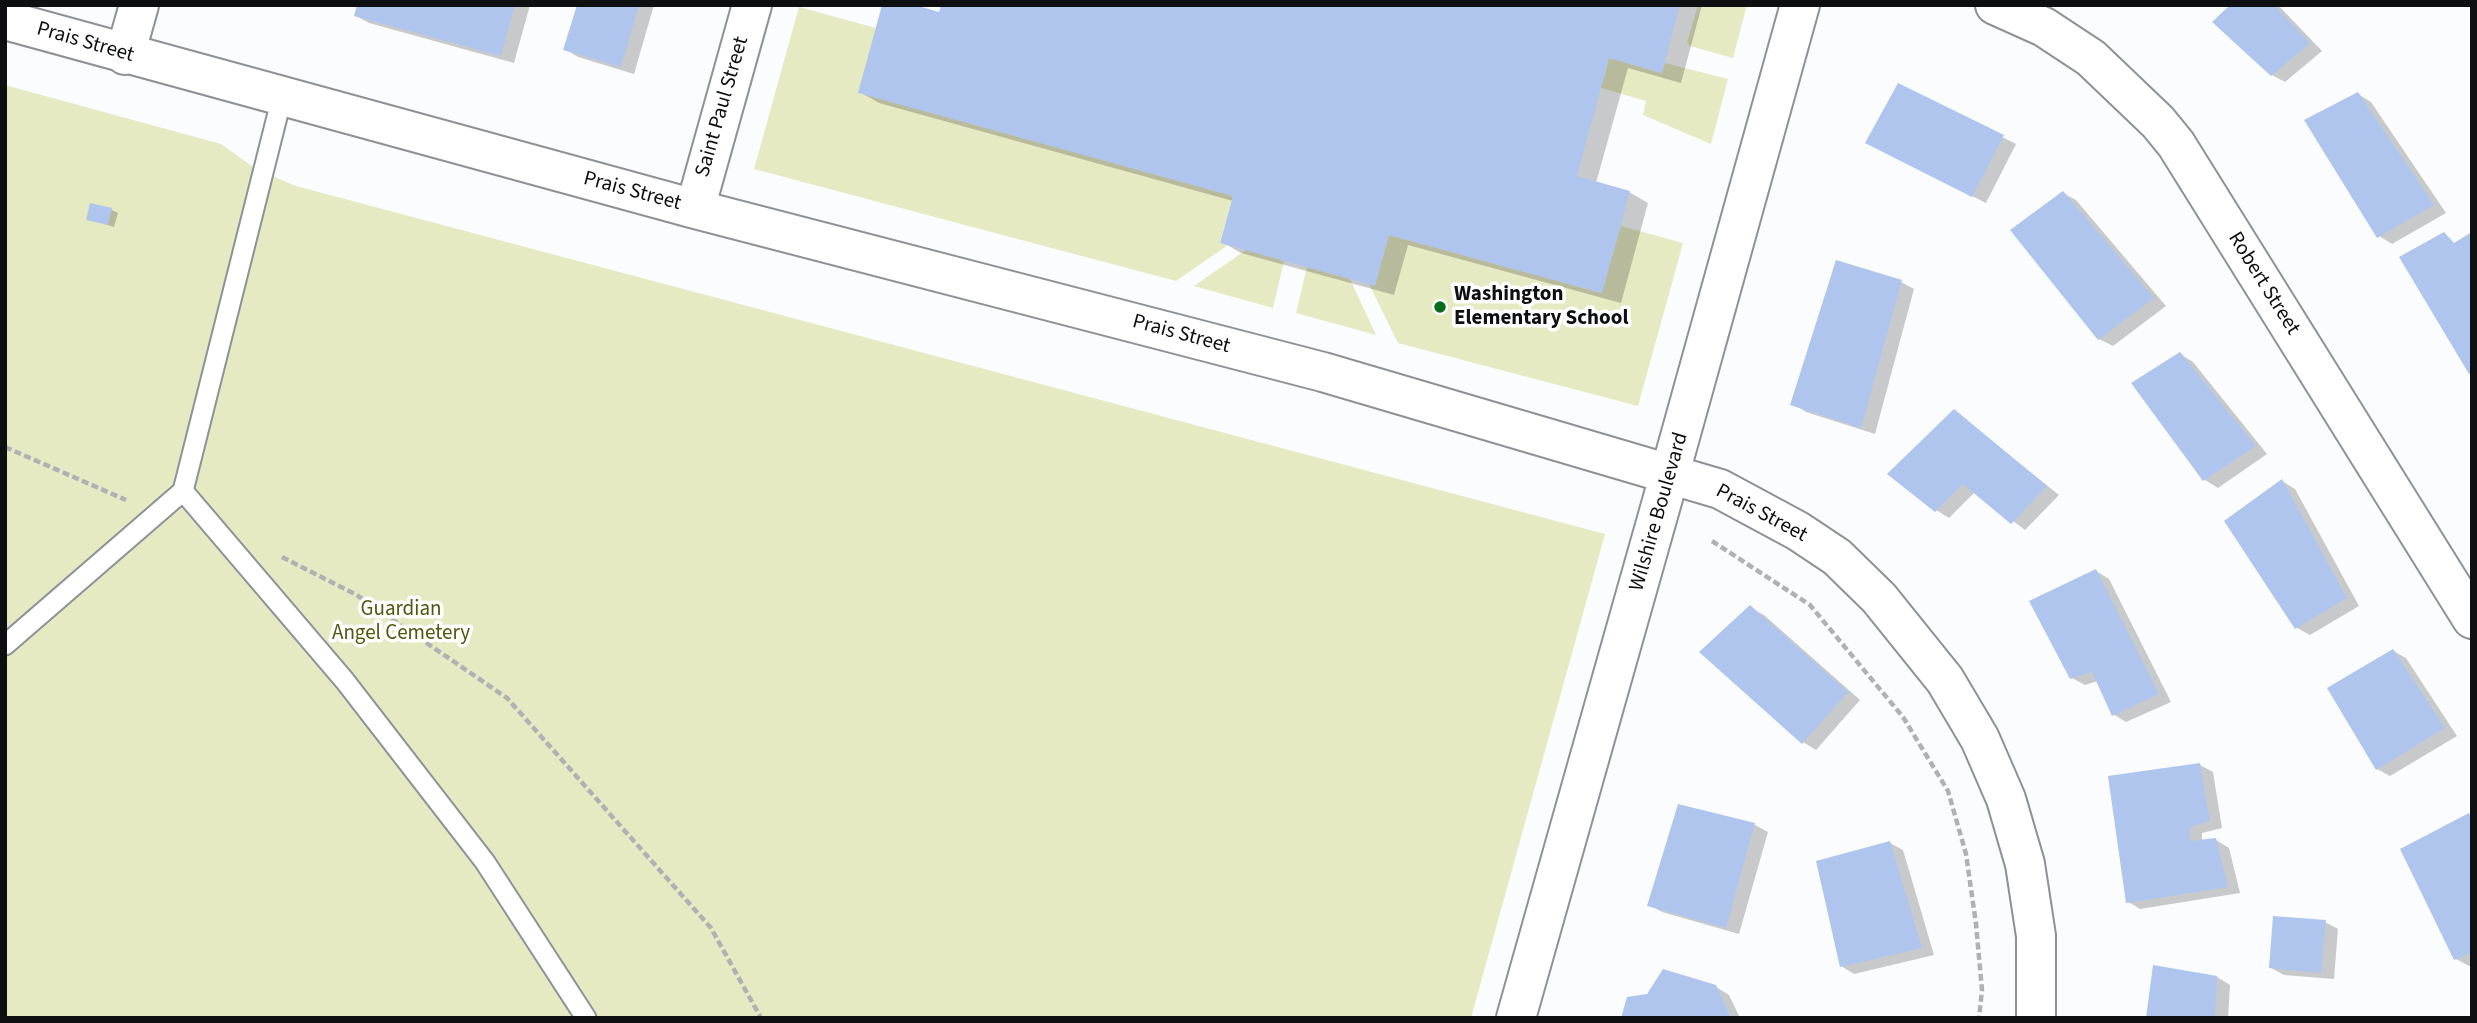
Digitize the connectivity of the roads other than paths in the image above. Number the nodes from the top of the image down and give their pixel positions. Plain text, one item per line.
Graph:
1 (139, 5) edge
2 (752, 5) edge
3 (1800, 5) edge
4 (1995, 5) edge
5 (5, 20) edge
6 (125, 55) junction
7 (282, 97) junction
8 (695, 209) junction
9 (1670, 473) junction
10 (183, 491) junction
11 (2472, 619) edge
12 (5, 645) edge
13 (586, 1018) edge
14 (1516, 1018) edge
15 (2036, 1018) edge

1 - 6 street
2 - 8 street, Saint Paul Street
3 - 9 street, Wilshire Boulevard
4 - 11 street, Robert Street
5 - 6 street, Prais Street
6 - 7 street, Prais Street
7 - 8 street, Prais Street
7 - 10 lane
8 - 9 street, Prais Street
9 - 14 street, Wilshire Boulevard
9 - 15 street, Prais Street
10 - 12 lane
10 - 13 lane

